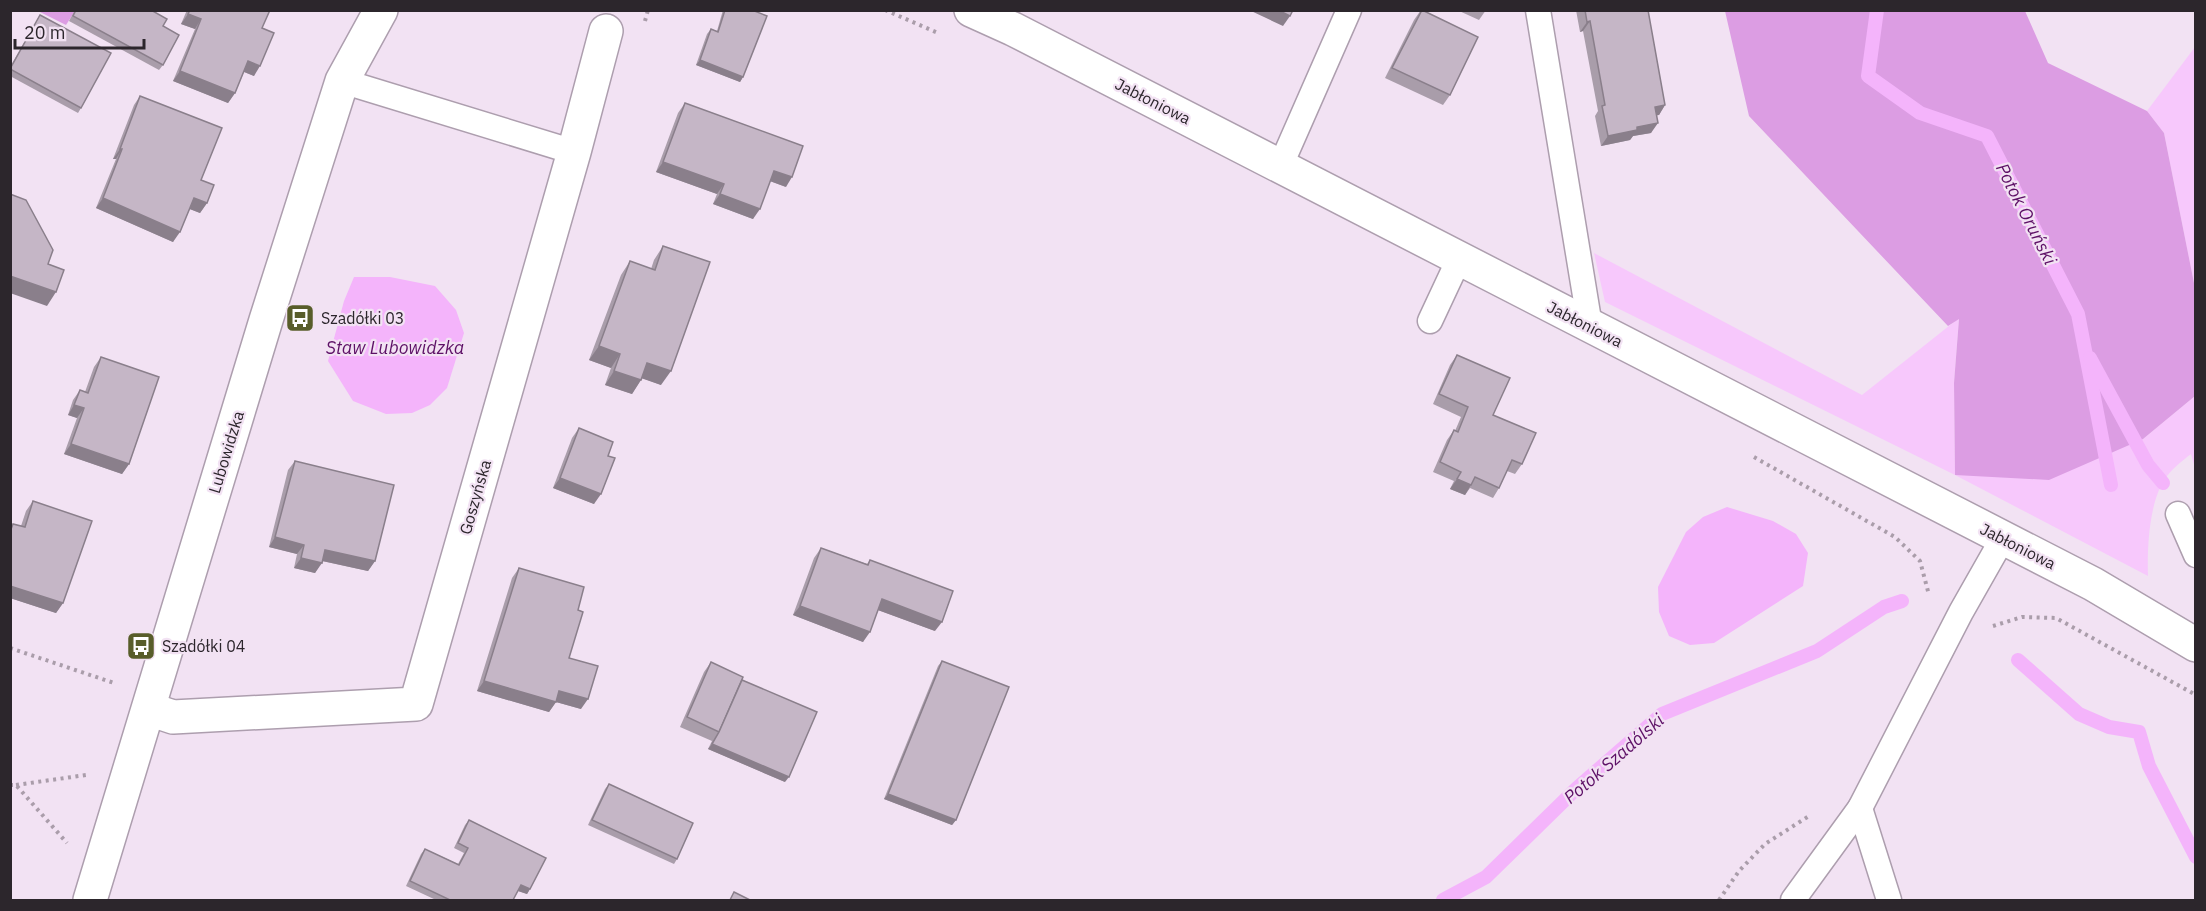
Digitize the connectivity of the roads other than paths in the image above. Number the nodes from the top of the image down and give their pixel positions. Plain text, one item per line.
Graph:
1 (381, 10) edge
2 (971, 10) edge
3 (1349, 10) edge
4 (1538, 10) edge
5 (606, 31) dead end
6 (342, 81) junction
7 (574, 152) junction
8 (1280, 167) junction
9 (1459, 259) junction
10 (1430, 321) dead end
11 (1590, 326) junction
12 (2178, 514) dead end
13 (2003, 538) junction
14 (2196, 555) edge
15 (2196, 645) edge
16 (149, 709) junction
17 (1860, 808) junction
18 (90, 900) edge
19 (1793, 900) edge
20 (1889, 900) edge

1 - 6 street, Lubowidzka
2 - 8 street, Jabłoniowa
3 - 8 lane
4 - 11 lane
5 - 7 street, Goszyńska
6 - 7 lane
6 - 16 street, Lubowidzka
7 - 16 street, Goszyńska
8 - 9 street, Jabłoniowa
9 - 10 lane
9 - 11 street, Jabłoniowa
11 - 13 street, Jabłoniowa
12 - 14 lane
13 - 15 street, Jabłoniowa
13 - 17 lane
16 - 18 street, Lubowidzka
17 - 19 lane
17 - 20 lane

